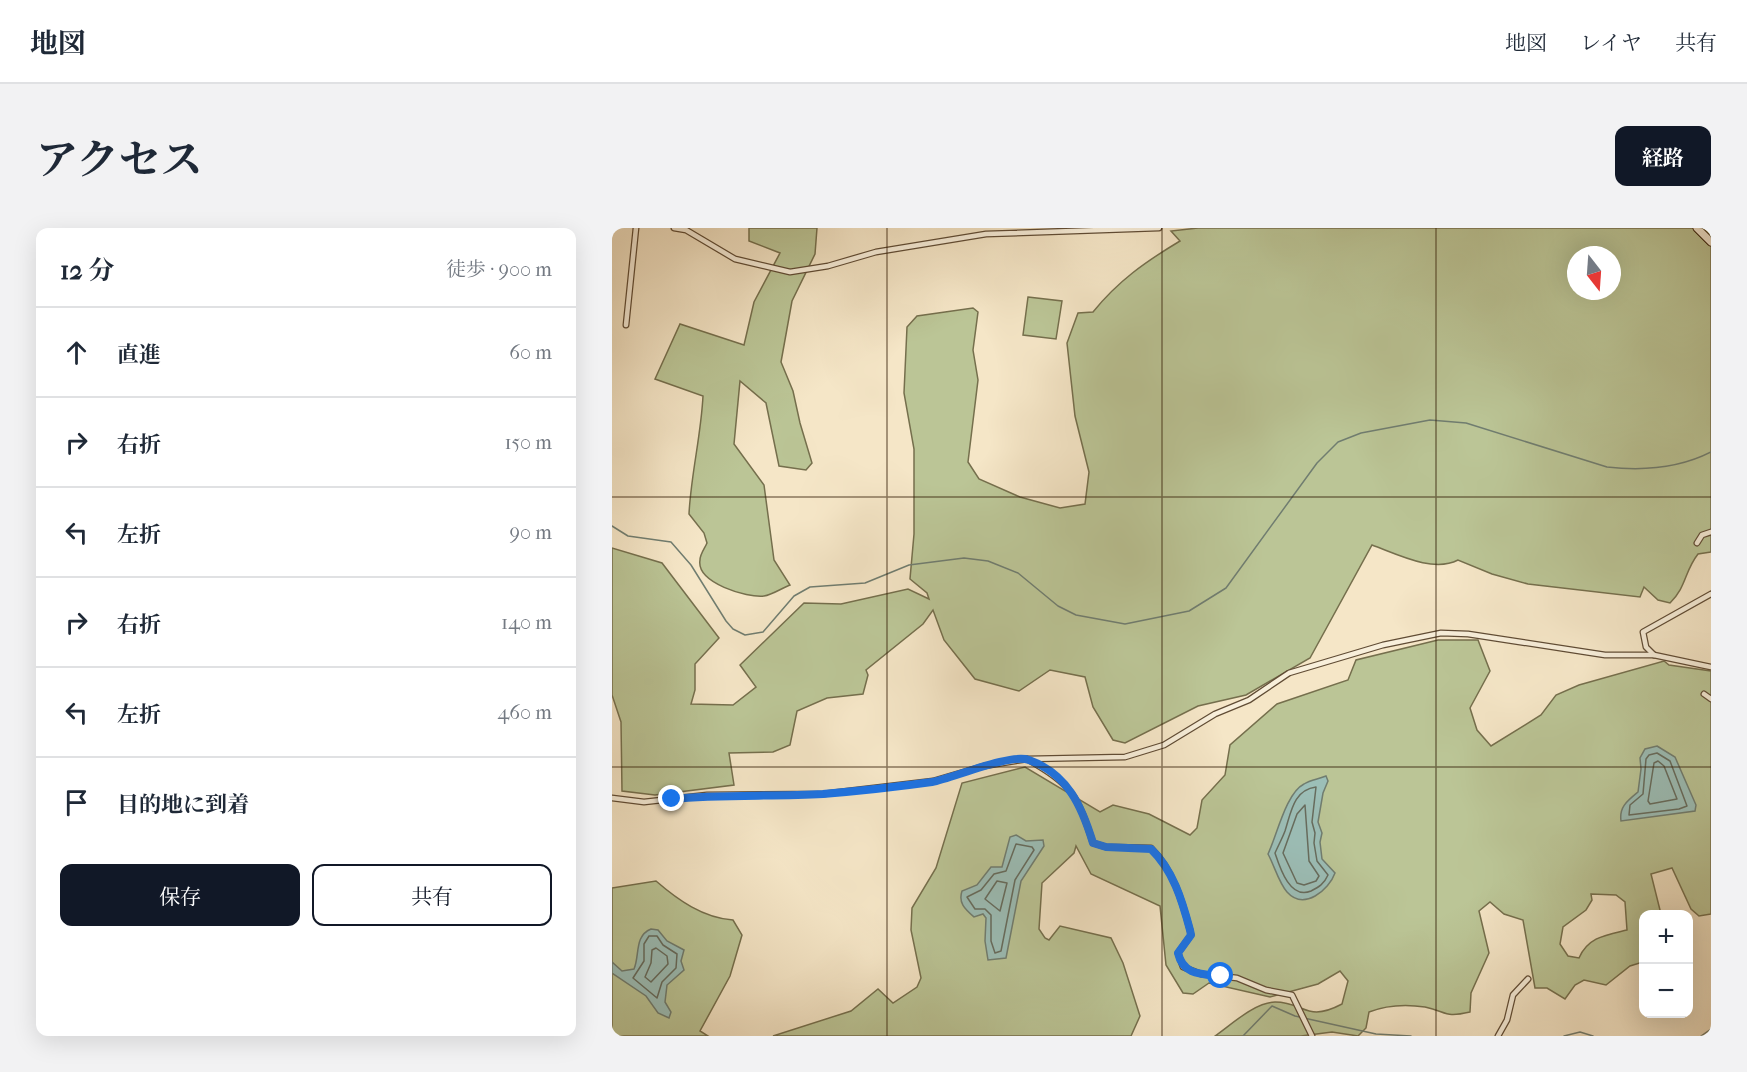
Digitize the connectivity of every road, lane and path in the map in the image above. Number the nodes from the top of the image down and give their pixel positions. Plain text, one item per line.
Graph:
1 (636, 228) edge
2 (674, 228) edge
3 (980, 228) edge
4 (1159, 228) edge
5 (1697, 228) edge
6 (986, 234) junction
7 (1711, 242) edge
8 (626, 325) dead end
9 (1711, 532) edge
10 (1697, 543) dead end
11 (1711, 594) edge
12 (1654, 656) junction
13 (1711, 667) edge
14 (1704, 694) dead end
15 (1711, 699) edge
16 (1027, 759) junction
17 (612, 798) edge
18 (1528, 979) dead end
19 (1312, 1036) edge
20 (1498, 1036) edge

1 - 8 street
2 - 6 street
3 - 6 street
4 - 6 street
5 - 7 main road
9 - 10 street
11 - 12 street
12 - 13 street
12 - 16 street
14 - 15 street
16 - 17 street
16 - 19 street
18 - 20 street

